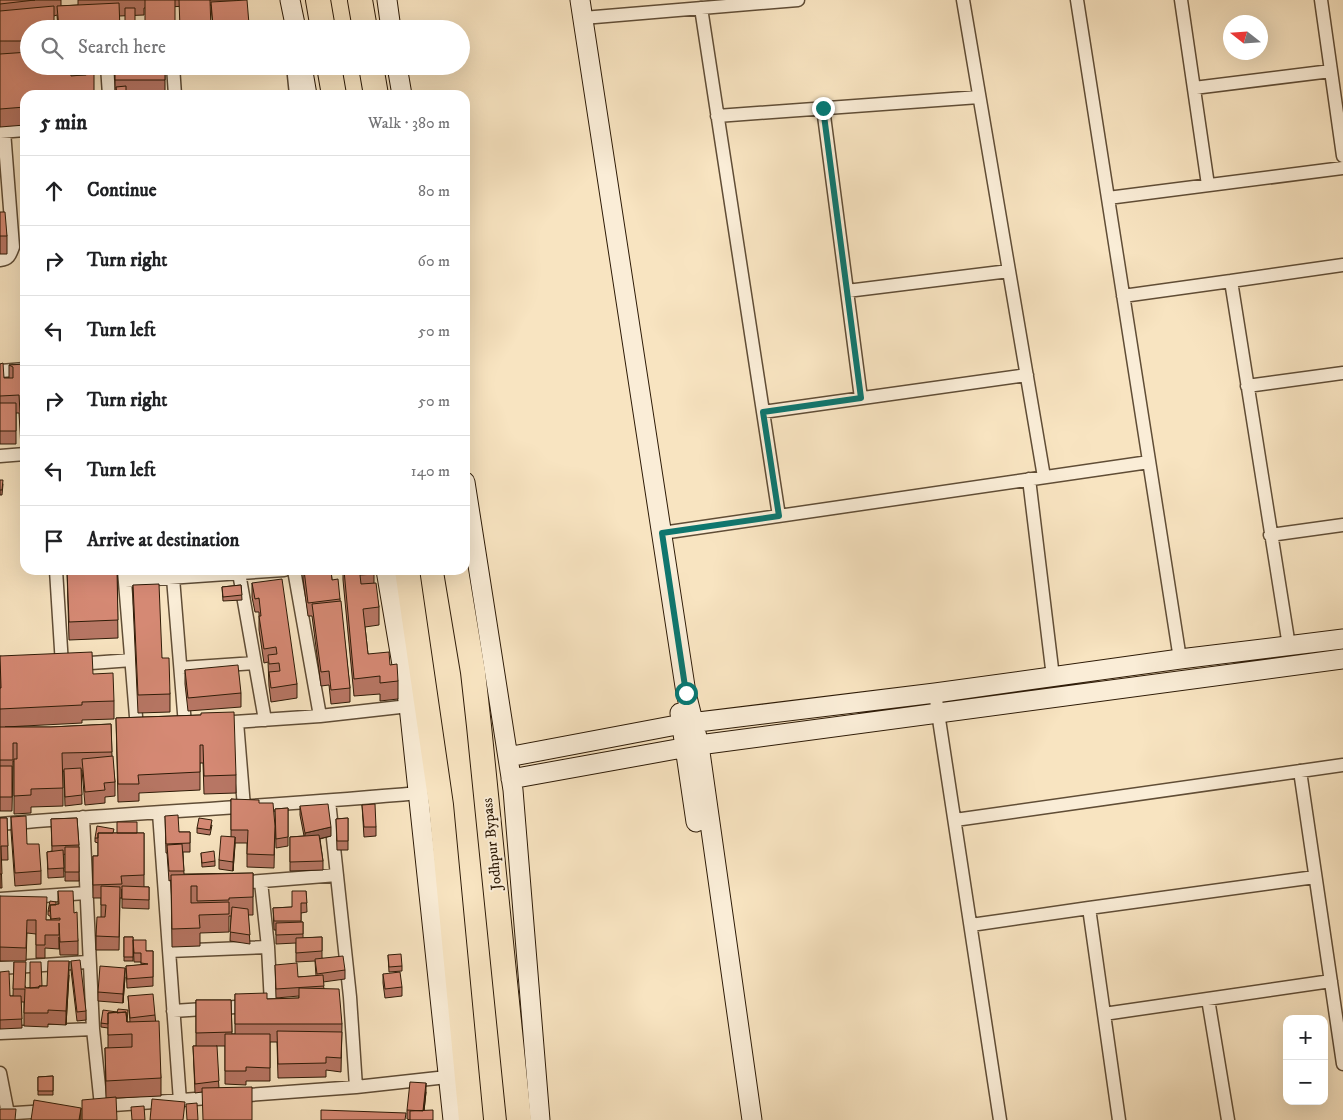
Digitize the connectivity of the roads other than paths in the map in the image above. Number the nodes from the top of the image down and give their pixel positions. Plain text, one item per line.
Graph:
1 (283, 0) edge
2 (290, 0) edge
3 (318, 0) edge
4 (360, 0) edge
5 (387, 0) edge
6 (570, 0) edge
7 (798, 0) edge
8 (963, 0) edge
9 (1076, 0) edge
10 (1181, 0) edge
11 (1321, 0) edge
12 (701, 8) junction
13 (582, 9) edge
14 (287, 20) edge
15 (294, 20) edge
16 (321, 20) edge
17 (363, 20) edge
18 (390, 20) edge
19 (1331, 71) junction
20 (108, 75) edge
21 (174, 75) edge
22 (295, 75) edge
23 (304, 75) edge
24 (331, 75) edge
25 (373, 75) edge
26 (399, 75) edge
27 (1194, 88) junction
28 (109, 90) edge
29 (175, 90) edge
30 (296, 90) edge
31 (306, 90) edge
32 (333, 90) edge
33 (375, 90) edge
34 (401, 90) edge
35 (979, 97) junction
36 (823, 108) junction
37 (717, 116) junction
38 (20, 130) edge
39 (2, 132) edge
40 (1343, 156) edge
41 (1343, 168) edge
42 (1208, 185) junction
43 (1108, 198) junction
44 (0, 260) edge
45 (1343, 265) edge
46 (1009, 271) junction
47 (1231, 281) junction
48 (847, 291) junction
49 (1123, 296) junction
50 (20, 369) edge
51 (0, 371) edge
52 (1343, 374) edge
53 (1027, 375) junction
54 (1247, 386) junction
55 (861, 398) junction
56 (763, 412) junction
57 (20, 454) edge
58 (0, 456) edge
59 (1149, 462) junction
60 (1044, 477) junction
61 (1029, 479) junction
62 (470, 514) edge
63 (779, 516) junction
64 (1343, 525) edge
65 (662, 533) junction
66 (1270, 535) junction
67 (56, 575) edge
68 (213, 575) edge
69 (239, 575) edge
70 (295, 575) edge
71 (387, 575) edge
72 (408, 575) edge
73 (457, 575) edge
74 (125, 576) edge
75 (173, 578) junction
76 (1343, 639) edge
77 (1289, 646) junction
78 (1180, 659) junction
79 (1343, 659) edge
80 (132, 660) junction
81 (255, 663) junction
82 (181, 668) junction
83 (1054, 677) junction
84 (937, 703) junction
85 (409, 706) junction
86 (320, 716) junction
87 (265, 720) junction
88 (237, 722) junction
89 (688, 724) junction
90 (137, 729) edge
91 (692, 746) junction
92 (508, 757) junction
93 (1343, 765) edge
94 (1300, 771) junction
95 (511, 779) junction
96 (418, 793) junction
97 (329, 802) junction
98 (244, 807) junction
99 (160, 813) junction
100 (84, 817) junction
101 (955, 820) junction
102 (0, 824) edge
103 (337, 875) junction
104 (1315, 877) junction
105 (261, 882) junction
106 (223, 884) edge
107 (86, 893) junction
108 (0, 899) edge
109 (1089, 908) junction
110 (971, 925) junction
111 (268, 946) junction
112 (169, 951) junction
113 (90, 962) junction
114 (0, 968) edge
115 (1331, 981) junction
116 (1208, 999) junction
117 (173, 1011) junction
118 (1104, 1014) junction
119 (93, 1029) junction
120 (0, 1033) edge
121 (1343, 1064) edge
122 (0, 1074) edge
123 (448, 1077) junction
124 (356, 1087) junction
125 (180, 1101) junction
126 (64, 1109) edge
127 (4, 1114) edge
128 (453, 1120) edge
129 (471, 1120) edge
130 (519, 1120) edge
131 (540, 1120) edge
132 (741, 1120) edge
133 (752, 1120) edge
134 (1000, 1120) edge
135 (1119, 1120) edge
136 (1228, 1120) edge

1 - 14 street
2 - 15 street
3 - 16 highway
4 - 17 highway
5 - 18 street
6 - 89 street
7 - 12 street
8 - 35 street
9 - 43 street
10 - 27 street
11 - 19 street
12 - 13 street
12 - 37 street
13 - 65 street
19 - 27 street
19 - 40 street
20 - 28 street
21 - 29 street
22 - 30 street
23 - 31 street
24 - 32 highway
25 - 33 highway
26 - 34 street
27 - 42 street
35 - 36 street
35 - 46 street
36 - 37 street
36 - 48 street
37 - 56 street
38 - 39 street
39 - 44 street
41 - 42 street
42 - 43 street
43 - 49 street
45 - 47 street
46 - 48 street
46 - 53 street
47 - 49 street
47 - 54 street
48 - 55 street
49 - 59 street
50 - 51 street
52 - 54 street
53 - 55 street
53 - 60 street
54 - 66 street
55 - 56 street
56 - 63 street
57 - 58 street
59 - 60 street
59 - 78 street
60 - 61 street
61 - 63 street
61 - 83 street
62 - 92 street
63 - 65 street
64 - 66 street
65 - 89 street
66 - 77 street
67 - 80 street
68 - 75 street
69 - 81 street
70 - 86 street
71 - 85 street
72 - 129 highway
73 - 130 highway, Jodhpur Bypass
74 - 75 street
74 - 80 street
75 - 82 street
76 - 77 street
77 - 78 street
78 - 83 street
79 - 84 street
80 - 90 street
81 - 82 street
81 - 87 street
82 - 88 street
83 - 84 street
84 - 89 street
84 - 91 street
84 - 101 street
85 - 86 street
85 - 96 street
86 - 87 street
87 - 88 street
88 - 98 street
89 - 91 street
89 - 92 street
91 - 95 street
91 - 132 street
91 - 133 street
92 - 95 street
93 - 94 street
94 - 101 street
94 - 104 street
95 - 131 street
96 - 97 street
96 - 123 street
97 - 98 street
97 - 103 street
98 - 99 street
99 - 100 street
99 - 112 street
100 - 102 street
100 - 107 street
101 - 110 street
103 - 105 street
103 - 124 street
104 - 109 street
104 - 115 street
105 - 106 street
105 - 111 street
107 - 108 street
107 - 113 street
109 - 110 street
109 - 118 street
110 - 134 street
111 - 112 street
111 - 117 street
112 - 117 street
113 - 114 street
113 - 119 street
115 - 116 street
115 - 121 street
116 - 118 street
116 - 136 street
117 - 125 street
118 - 135 street
119 - 120 street
119 - 125 street
122 - 127 street
123 - 124 street
123 - 128 street
124 - 125 street
126 - 127 street

